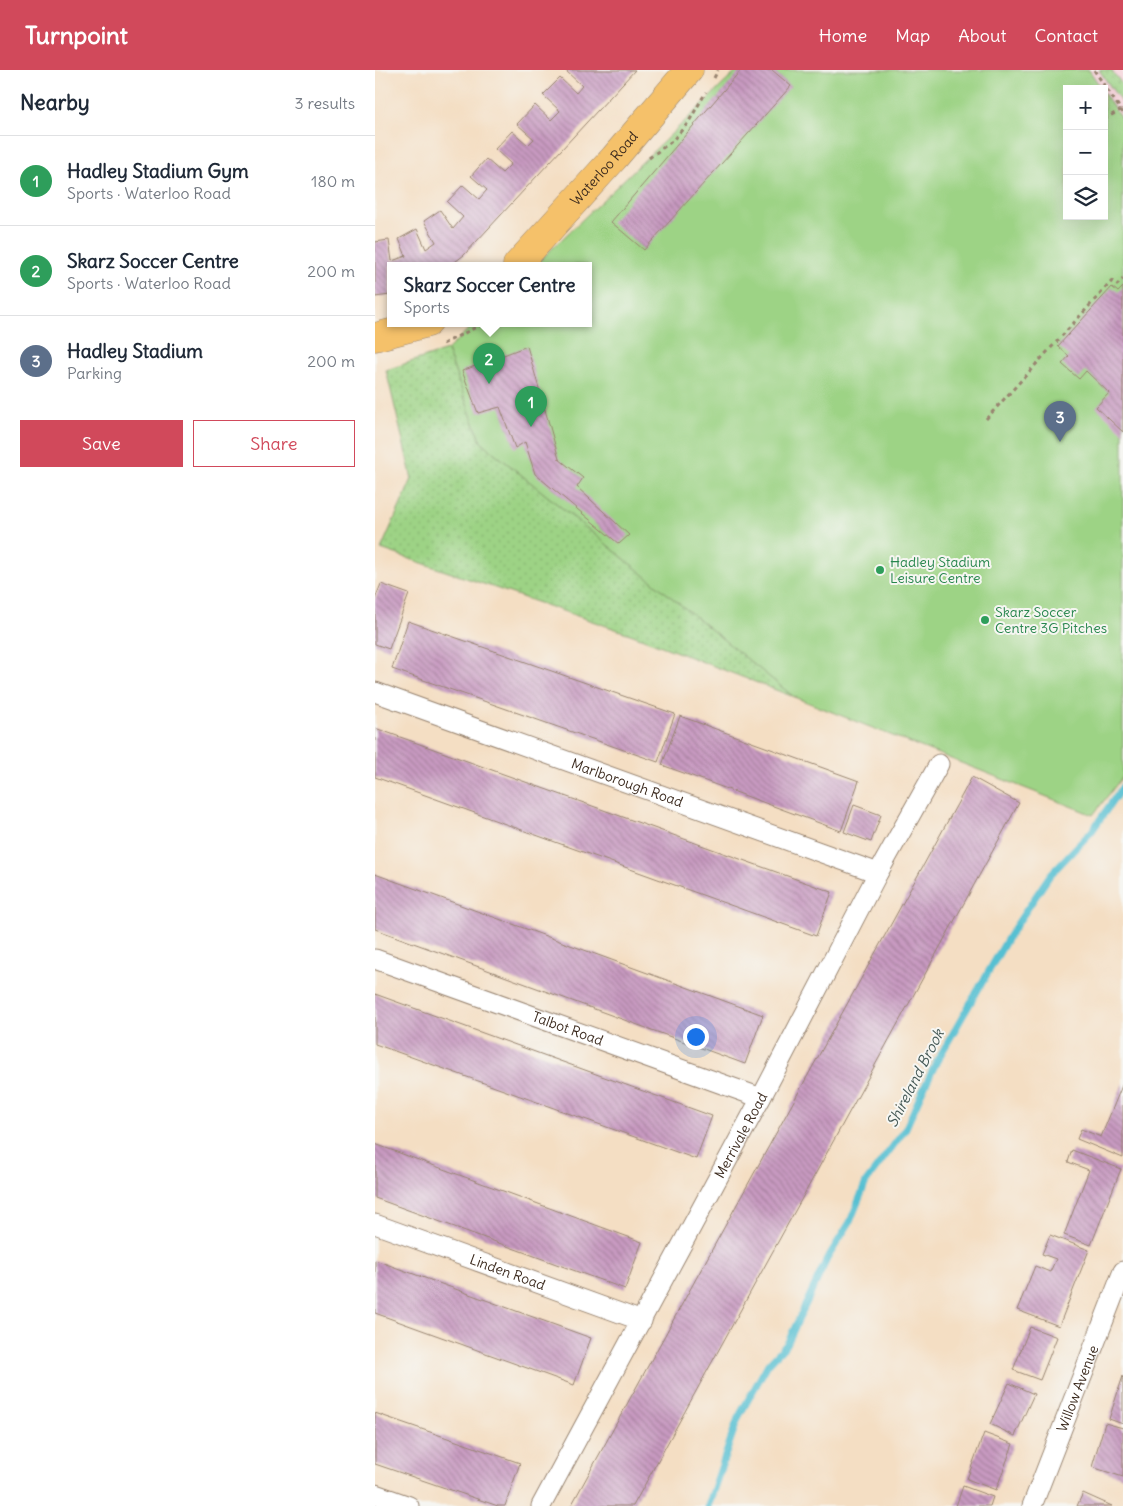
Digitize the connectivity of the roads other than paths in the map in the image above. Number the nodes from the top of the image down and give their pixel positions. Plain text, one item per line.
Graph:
1 (689, 70) edge
2 (520, 262) edge
3 (413, 327) edge
4 (375, 337) edge
5 (375, 692) edge
6 (939, 764) dead end
7 (878, 873) junction
8 (375, 959) edge
9 (761, 1098) junction
10 (375, 1224) edge
11 (1123, 1271) edge
12 (642, 1321) junction
13 (375, 1494) edge
14 (409, 1506) edge
15 (541, 1506) edge
16 (1032, 1506) edge

1 - 2 main road, Waterloo Road
3 - 4 main road
5 - 7 street, Marlborough Road
6 - 7 street, Merrivale Road
7 - 9 street, Merrivale Road
8 - 9 street, Talbot Road
9 - 12 street, Merrivale Road
10 - 12 street, Linden Road
11 - 16 street, Willow Avenue
12 - 15 street, Merrivale Road
13 - 14 street

